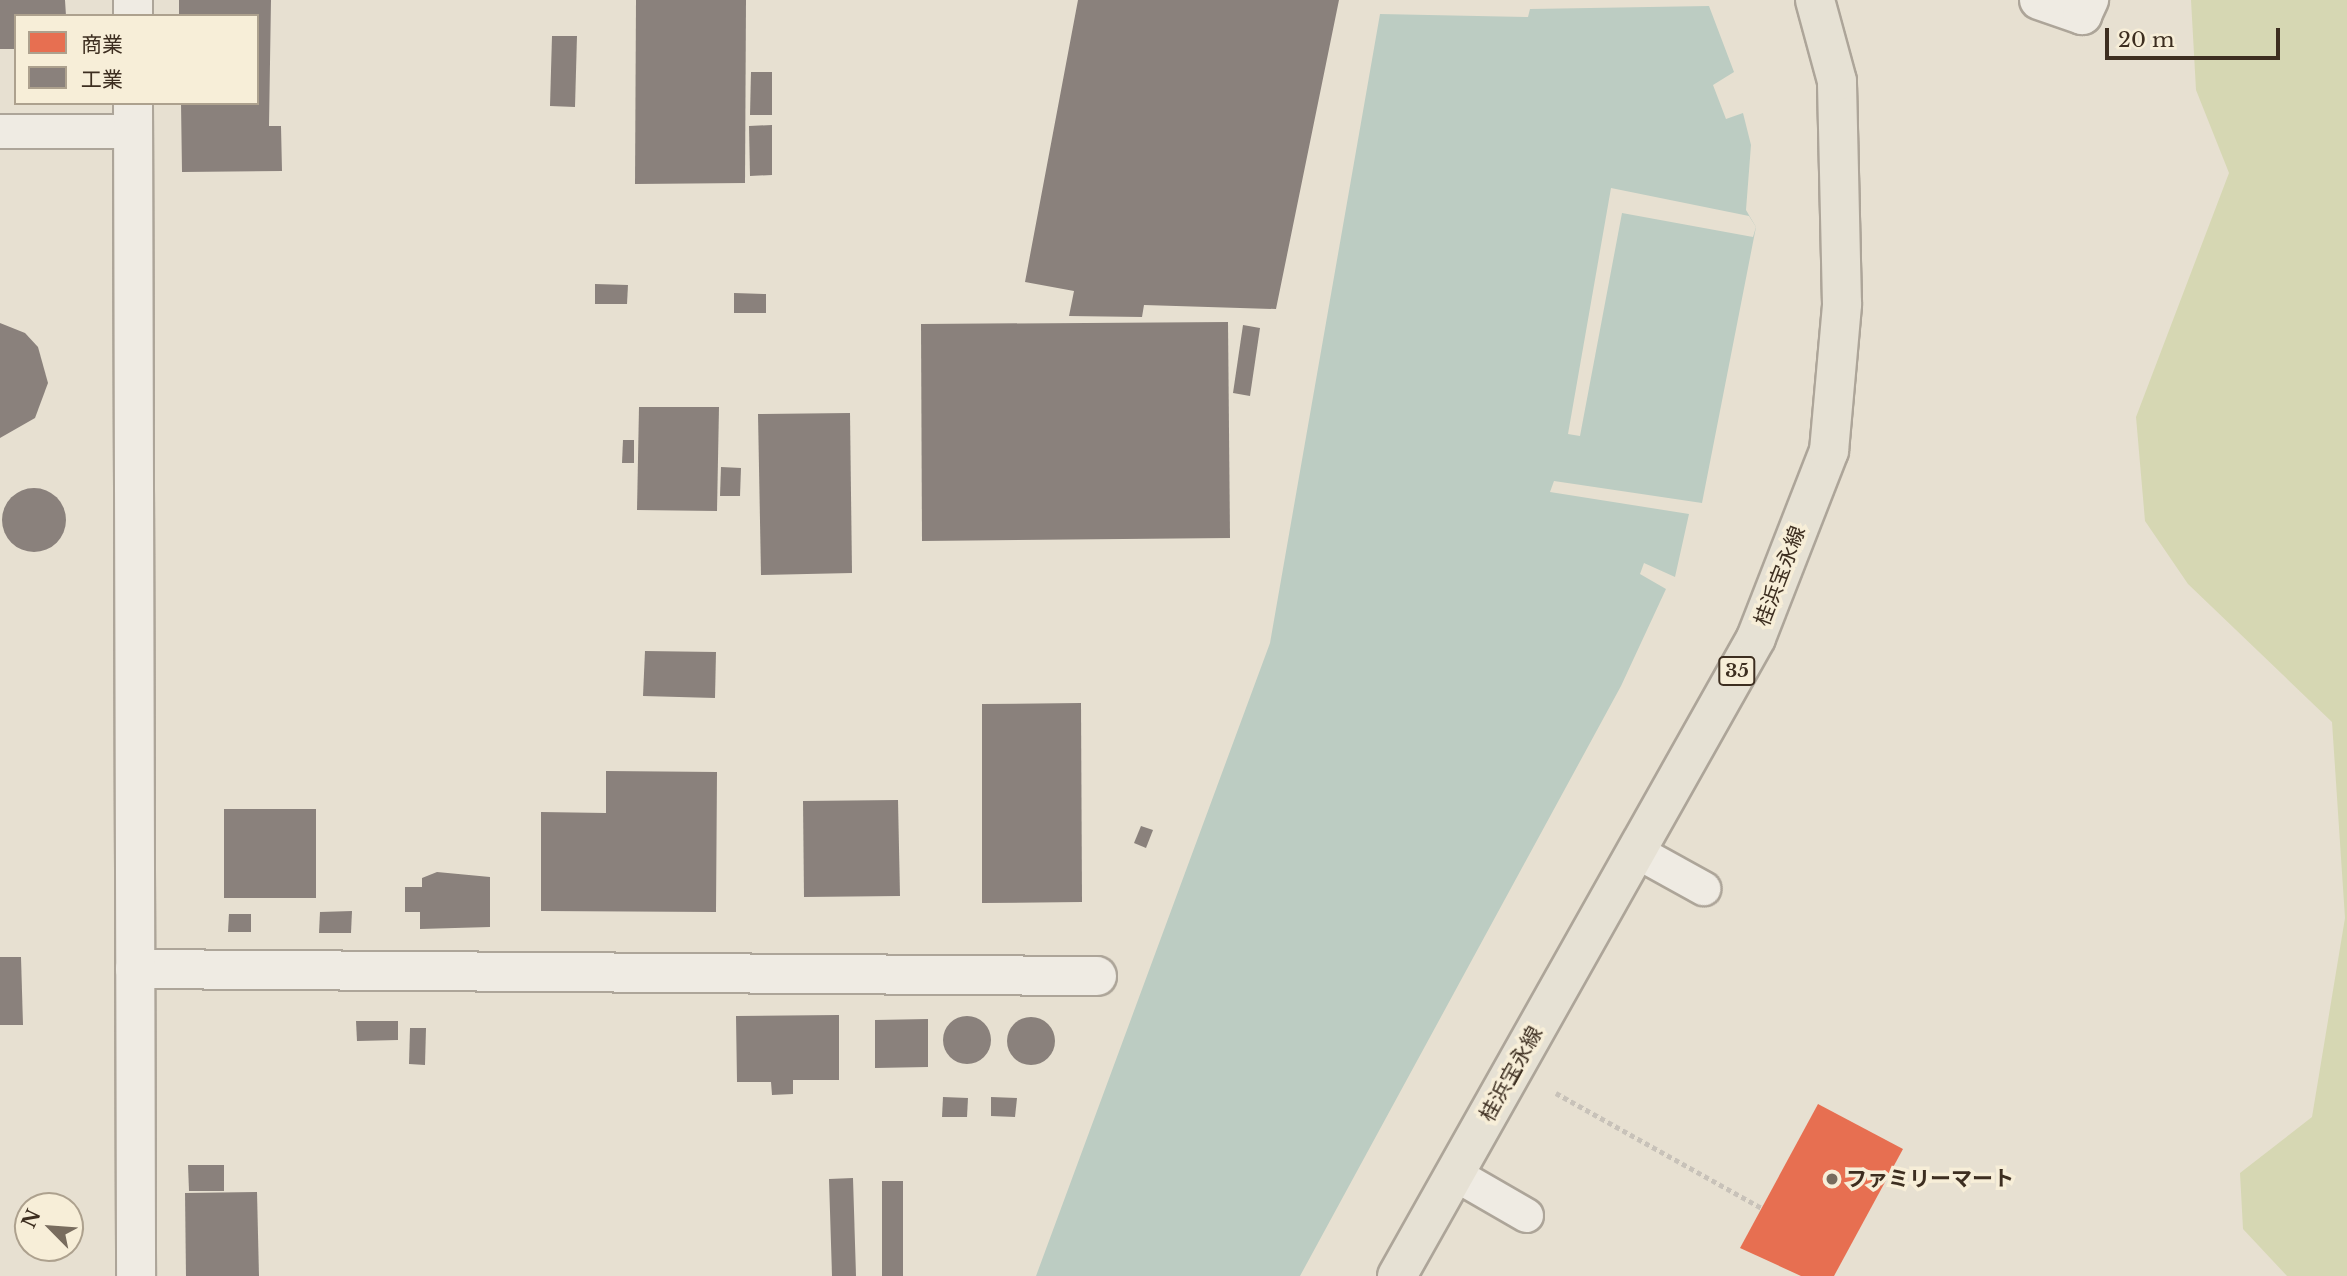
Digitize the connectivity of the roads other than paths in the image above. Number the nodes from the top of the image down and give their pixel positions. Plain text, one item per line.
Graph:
1 (1815, 0) edge
2 (2039, 0) edge
3 (2088, 0) edge
4 (133, 117) edge
5 (0, 131) edge
6 (1636, 851) junction
7 (1703, 888) dead end
8 (135, 969) junction
9 (1097, 976) dead end
10 (1455, 1174) junction
11 (1526, 1215) dead end
12 (136, 1276) edge
13 (1397, 1276) edge

1 - 6 main road, 桂浜宝永線 / 35
2 - 3 street
4 - 5 lane
4 - 8 street
6 - 7 lane
6 - 10 main road, 桂浜宝永線 / 35
8 - 9 street
8 - 12 street
10 - 11 lane
10 - 13 main road, 桂浜宝永線 / 35

